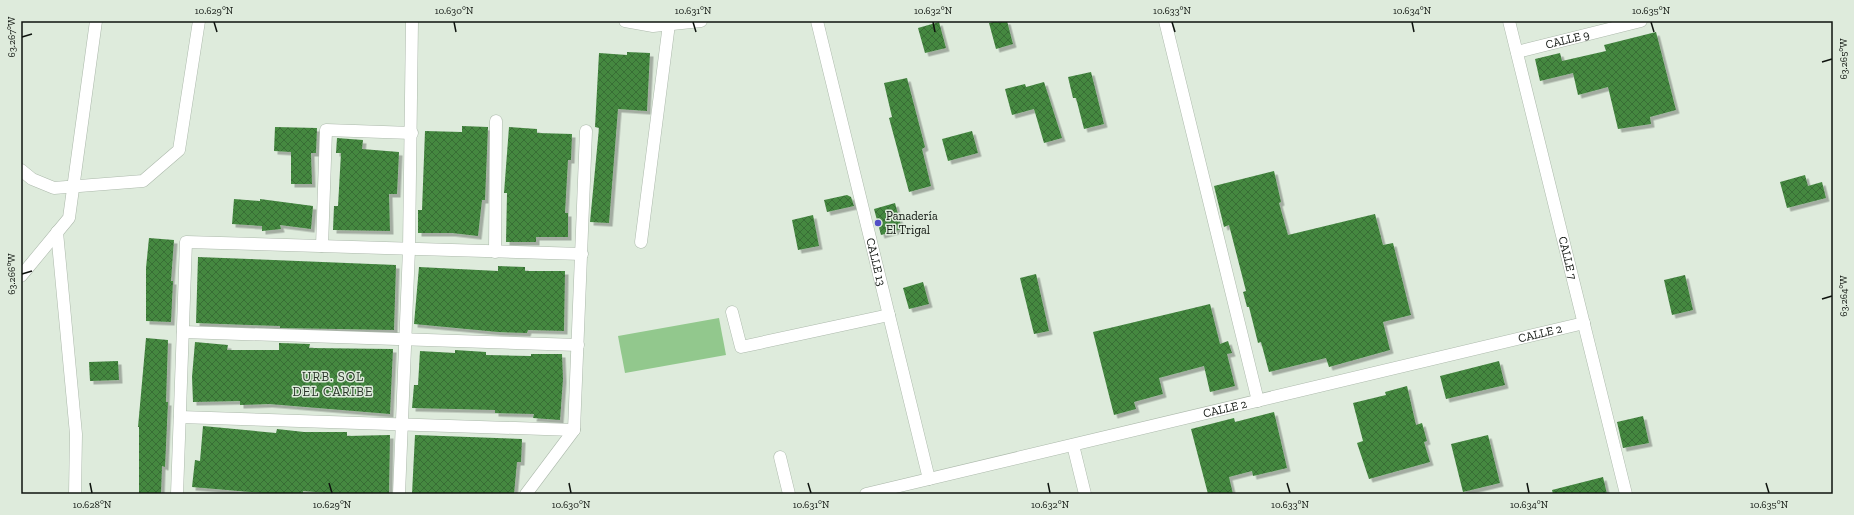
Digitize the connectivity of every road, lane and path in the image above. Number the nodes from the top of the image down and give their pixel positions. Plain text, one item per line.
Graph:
1 (96, 21) edge
2 (199, 21) edge
3 (412, 21) edge
4 (625, 21) edge
5 (701, 21) edge
6 (817, 21) edge
7 (1165, 21) edge
8 (1509, 21) edge
9 (1641, 21) edge
10 (669, 24) junction
11 (1517, 52) junction
12 (496, 121) dead end
13 (586, 131) dead end
14 (412, 133) junction
15 (21, 170) edge
16 (73, 188) junction
17 (57, 232) junction
18 (642, 242) dead end
19 (322, 246) junction
20 (409, 249) junction
21 (495, 252) junction
22 (582, 254) junction
23 (21, 276) edge
24 (732, 312) dead end
25 (889, 315) junction
26 (1584, 323) junction
27 (183, 332) junction
28 (405, 339) junction
29 (578, 345) junction
30 (1258, 401) junction
31 (180, 417) junction
32 (401, 425) junction
33 (574, 430) junction
34 (1073, 445) junction
35 (780, 457) dead end
36 (929, 479) junction
37 (75, 494) edge
38 (177, 494) edge
39 (399, 494) edge
40 (526, 494) edge
41 (789, 494) edge
42 (869, 494) edge
43 (1085, 494) edge
44 (1626, 494) edge

1 - 16 street
2 - 16 street
3 - 14 street
4 - 10 street
5 - 10 street
6 - 25 street, CALLE 13
7 - 30 street
8 - 11 street, CALLE 7
9 - 11 street, CALLE 9
10 - 18 street
11 - 26 street, CALLE 7
12 - 21 street
13 - 22 street
14 - 19 street
14 - 20 street
15 - 16 street
16 - 17 street
17 - 23 street
17 - 37 street
19 - 20 street
19 - 27 street
20 - 21 street
20 - 28 street
21 - 22 street
22 - 29 street
24 - 25 street
25 - 36 street, CALLE 13
26 - 30 street, CALLE 2
26 - 44 street, CALLE 7
27 - 28 street
27 - 31 street
28 - 29 street
28 - 32 street
29 - 33 street
30 - 34 street, CALLE 2
31 - 32 street
31 - 38 street
32 - 33 street
32 - 39 street
33 - 40 street
34 - 36 street, CALLE 2
34 - 43 street
35 - 41 street
36 - 42 street, CALLE 2

